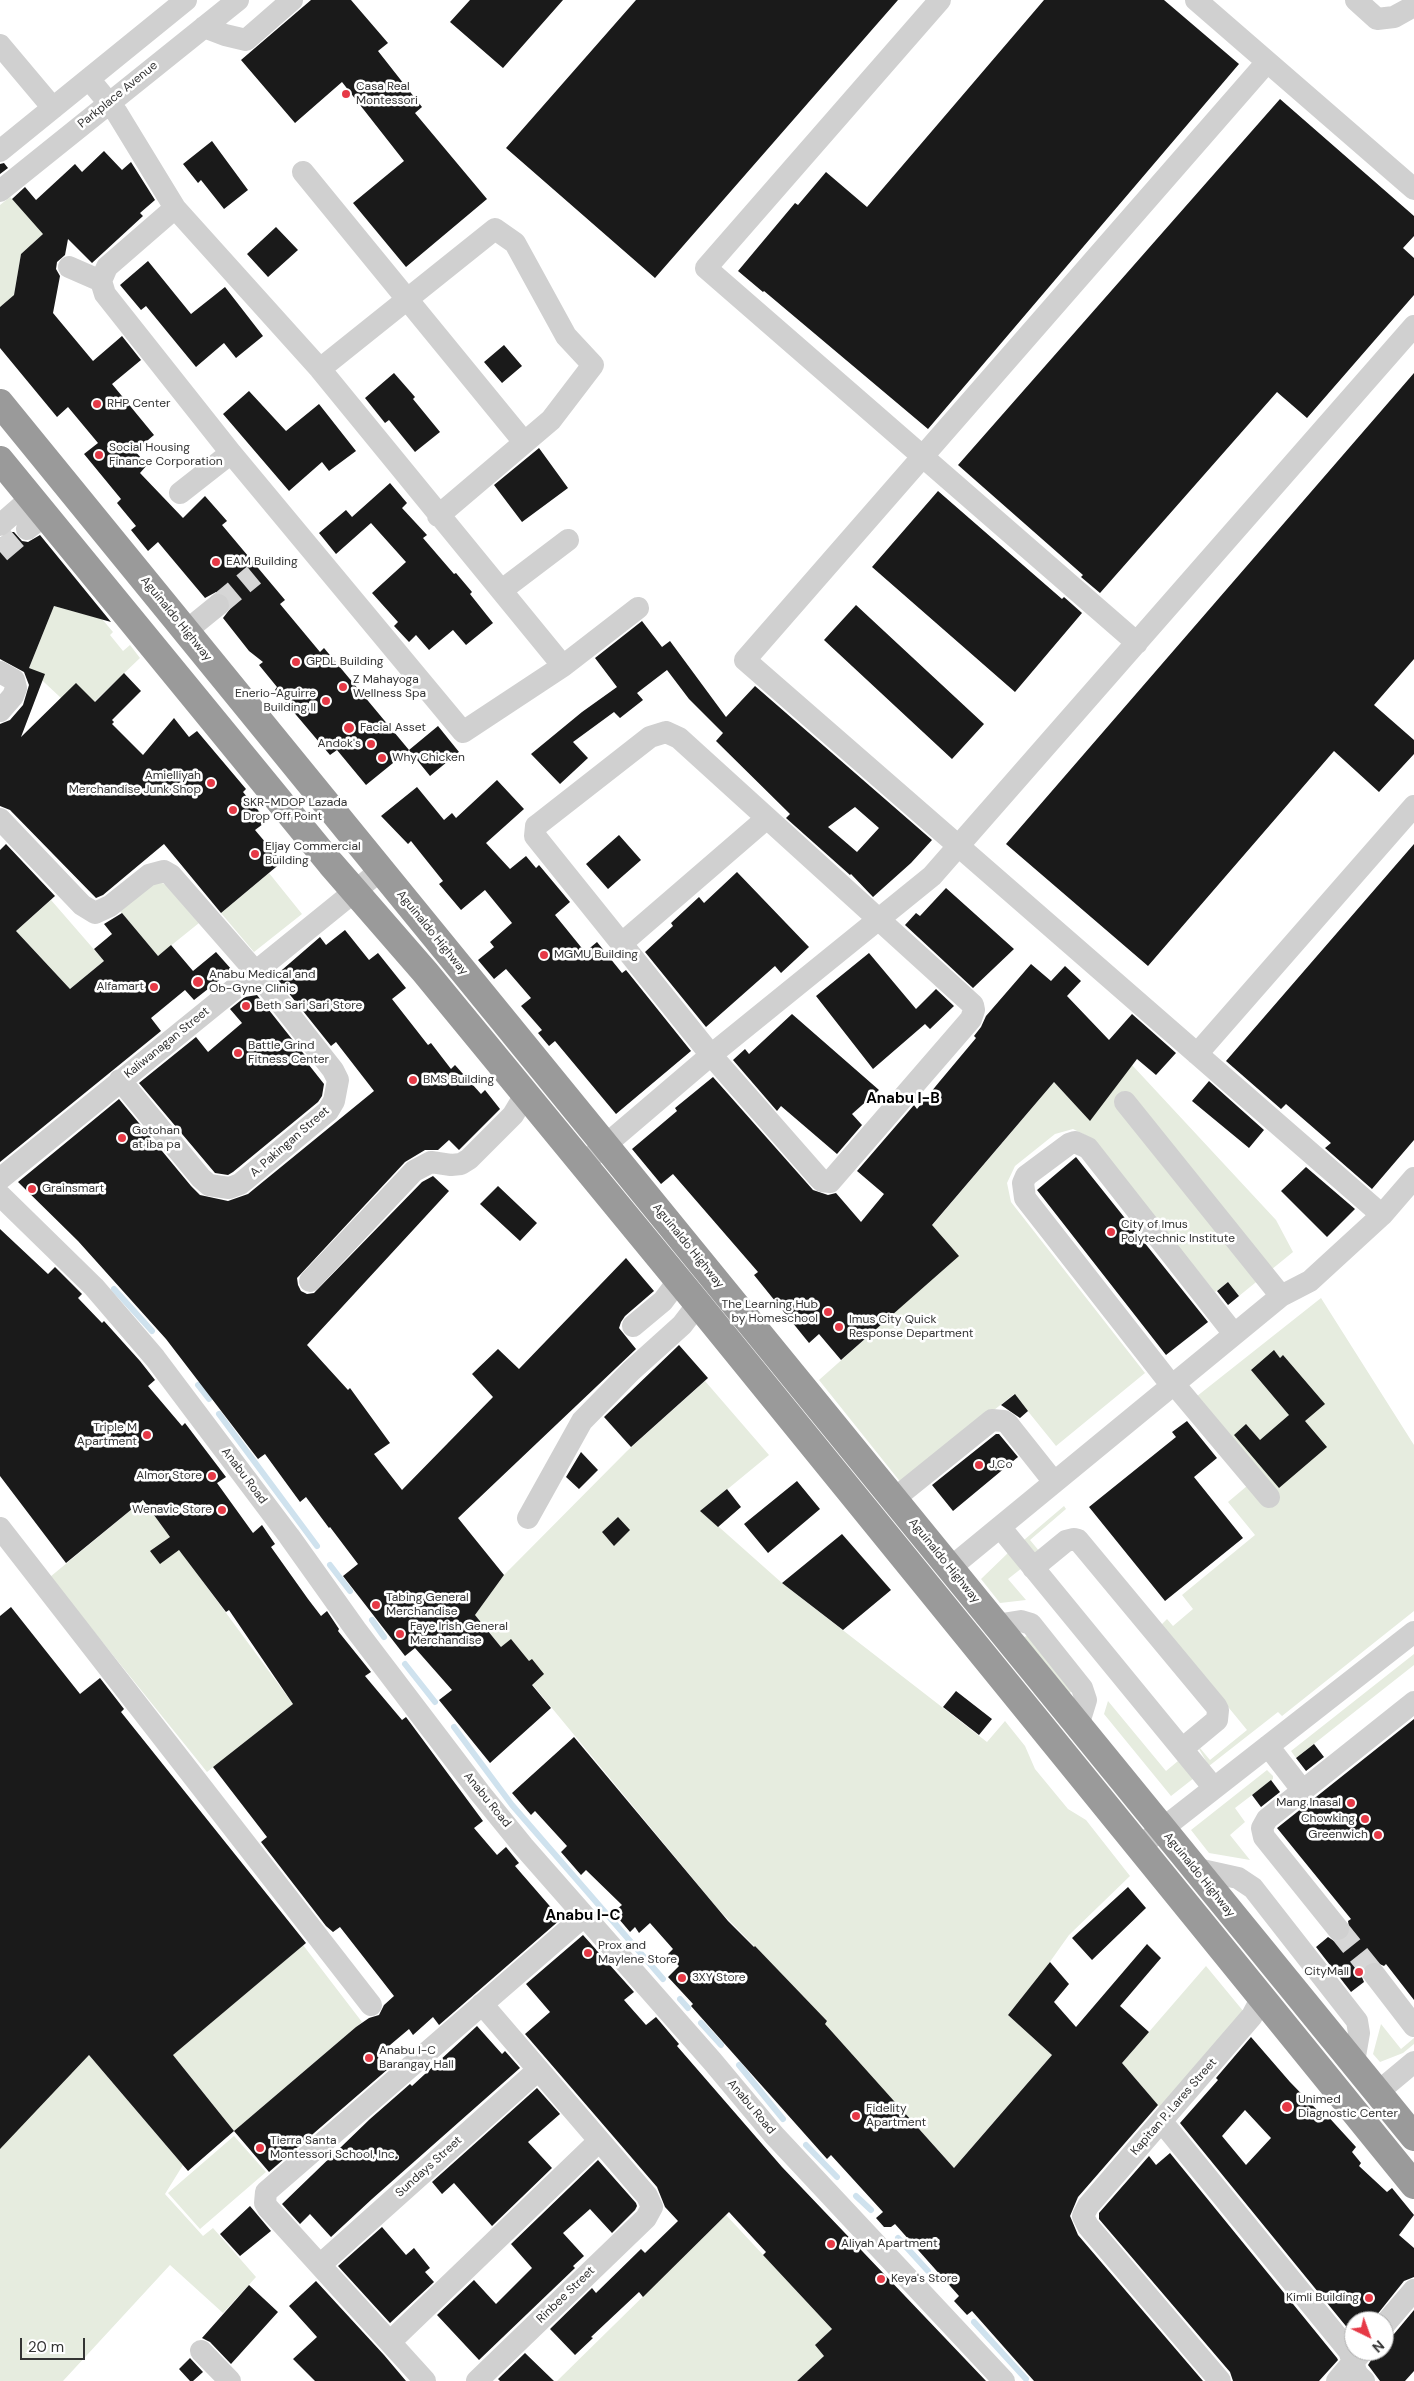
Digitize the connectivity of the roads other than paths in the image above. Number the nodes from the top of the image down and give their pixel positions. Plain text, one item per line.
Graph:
1 (186, 0) edge
2 (238, 0) edge
3 (292, 0) edge
4 (940, 0) edge
5 (1196, 0) edge
6 (1356, 0) edge
7 (1414, 6) edge
8 (204, 27) junction
9 (0, 45) edge
10 (1267, 62) junction
11 (89, 79) junction
12 (108, 103) junction
13 (54, 108) junction
14 (0, 151) edge
15 (303, 172) dead end
16 (1414, 189) edge
17 (0, 192) edge
18 (175, 208) junction
19 (69, 267) dead end
20 (101, 281) junction
21 (407, 300) junction
22 (1414, 326) edge
23 (320, 369) junction
24 (0, 403) edge
25 (524, 442) junction
26 (231, 453) junction
27 (923, 457) junction
28 (0, 460) edge
29 (180, 493) dead end
30 (34, 514) junction
31 (438, 516) junction
32 (0, 525) edge
33 (568, 540) dead end
34 (502, 590) junction
35 (218, 605) tunnel mouth
36 (638, 608) dead end
37 (186, 631) junction
38 (1137, 643) junction
39 (563, 666) junction
40 (0, 672) edge
41 (0, 711) edge
42 (1414, 806) edge
43 (767, 818) junction
44 (0, 819) edge
45 (959, 847) junction
46 (381, 870) junction
47 (354, 891) junction
48 (879, 921) junction
49 (621, 944) junction
50 (448, 952) junction
51 (255, 971) junction
52 (425, 972) junction
53 (1198, 1054) junction
54 (711, 1055) junction
55 (120, 1080) junction
56 (525, 1095) junction
57 (1125, 1102) dead end
58 (605, 1145) junction
59 (582, 1165) junction
60 (1414, 1178) edge
61 (0, 1179) edge
62 (0, 1195) edge
63 (1382, 1215) junction
64 (310, 1281) dead end
65 (678, 1281) junction
66 (720, 1286) junction
67 (1281, 1296) junction
68 (698, 1304) junction
69 (632, 1326) dead end
70 (1234, 1334) junction
71 (1173, 1385) junction
72 (1054, 1482) junction
73 (1269, 1497) dead end
74 (894, 1499) junction
75 (528, 1518) dead end
76 (1000, 1527) junction
77 (3, 1536) edge
78 (950, 1568) junction
79 (1034, 1568) junction
80 (1414, 1632) edge
81 (1414, 1702) edge
82 (1268, 1746) junction
83 (1182, 1749) junction
84 (1214, 1788) junction
85 (1303, 1791) junction
86 (1162, 1829) junction
87 (1139, 1847) junction
88 (584, 1916) junction
89 (1338, 1929) tunnel mouth
90 (1374, 1974) tunnel mouth
91 (1262, 1997) junction
92 (482, 2004) junction
93 (370, 2005) dead end
94 (1414, 2026) edge
95 (1414, 2062) edge
96 (538, 2070) junction
97 (1378, 2092) junction
98 (1162, 2122) junction
99 (1414, 2137) edge
100 (599, 2140) junction
101 (1414, 2185) edge
102 (320, 2265) junction
103 (1414, 2290) edge
104 (1394, 2314) edge
105 (390, 2342) junction
106 (200, 2351) dead end
107 (1360, 2365) edge
108 (230, 2381) edge
109 (425, 2381) edge
110 (477, 2381) edge
111 (1004, 2381) edge
112 (1220, 2381) edge
113 (1337, 2381) edge

1 - 11 street
2 - 8 street, Parkplace Avenue
3 - 8 street
4 - 27 street
5 - 10 street
6 - 7 street
8 - 12 street, Parkplace Avenue
9 - 13 street
10 - 16 street
10 - 27 street
11 - 12 street
11 - 13 street
12 - 17 street, Parkplace Avenue
12 - 18 street
13 - 14 street
15 - 21 street
18 - 20 street
18 - 23 street
19 - 20 street
20 - 26 street
21 - 23 street
21 - 25 street
21 - 25 street
22 - 38 street
23 - 31 street
24 - 37 highway, Aguinaldo Highway
25 - 31 street
26 - 29 street
26 - 39 street
27 - 38 street
27 - 45 street
28 - 30 highway
30 - 32 street
30 - 47 highway
31 - 34 street
33 - 34 street
34 - 39 street
35 - 37 street
36 - 39 street
37 - 46 highway, Aguinaldo Highway
38 - 45 street
40 - 41 street
42 - 53 street
43 - 48 street
43 - 49 street
43 - 49 street
44 - 51 street, A. Pakingan Street
45 - 48 street
45 - 53 street
46 - 47 street, Kaliwanagan Street
46 - 50 highway, Aguinaldo Highway
47 - 51 street, Kaliwanagan Street
47 - 52 highway
48 - 54 street
48 - 54 street
49 - 54 street
50 - 52 highway
50 - 58 highway, Aguinaldo Highway
51 - 55 street, Kaliwanagan Street
51 - 55 street, A. Pakingan Street
52 - 56 highway
53 - 63 street
54 - 58 street
55 - 61 street, Kaliwanagan Street
56 - 59 highway
56 - 64 street
57 - 67 street
58 - 59 street
58 - 66 highway, Aguinaldo Highway
59 - 65 highway
60 - 63 street
62 - 88 street, Anabu Road
63 - 67 street
65 - 68 highway
65 - 69 street
66 - 68 highway
66 - 74 highway, Aguinaldo Highway
67 - 70 street
68 - 75 street
68 - 87 highway
70 - 71 street
70 - 71 street
71 - 72 street
71 - 73 street
72 - 74 street
72 - 76 street
74 - 78 highway, Aguinaldo Highway
76 - 78 street
76 - 79 street
77 - 93 street
78 - 86 highway, Aguinaldo Highway
79 - 83 street
79 - 83 street
80 - 82 street
81 - 85 street
82 - 84 street
82 - 85 street
83 - 84 street
84 - 86 street
85 - 89 street
86 - 87 street
86 - 97 highway, Aguinaldo Highway
87 - 91 highway
88 - 92 street
88 - 111 street, Anabu Road
90 - 94 street
91 - 98 street, Kapitan P. Lares Street
91 - 101 highway
92 - 96 street
92 - 102 street
95 - 97 street
96 - 100 street
96 - 102 street, Sundays Street
97 - 99 highway, Aguinaldo Highway
98 - 107 street
98 - 112 street, Kapitan P. Lares Street
100 - 105 street
100 - 110 street, Rinbee Street
102 - 105 street
103 - 104 street
105 - 109 street
106 - 108 street
107 - 113 street

